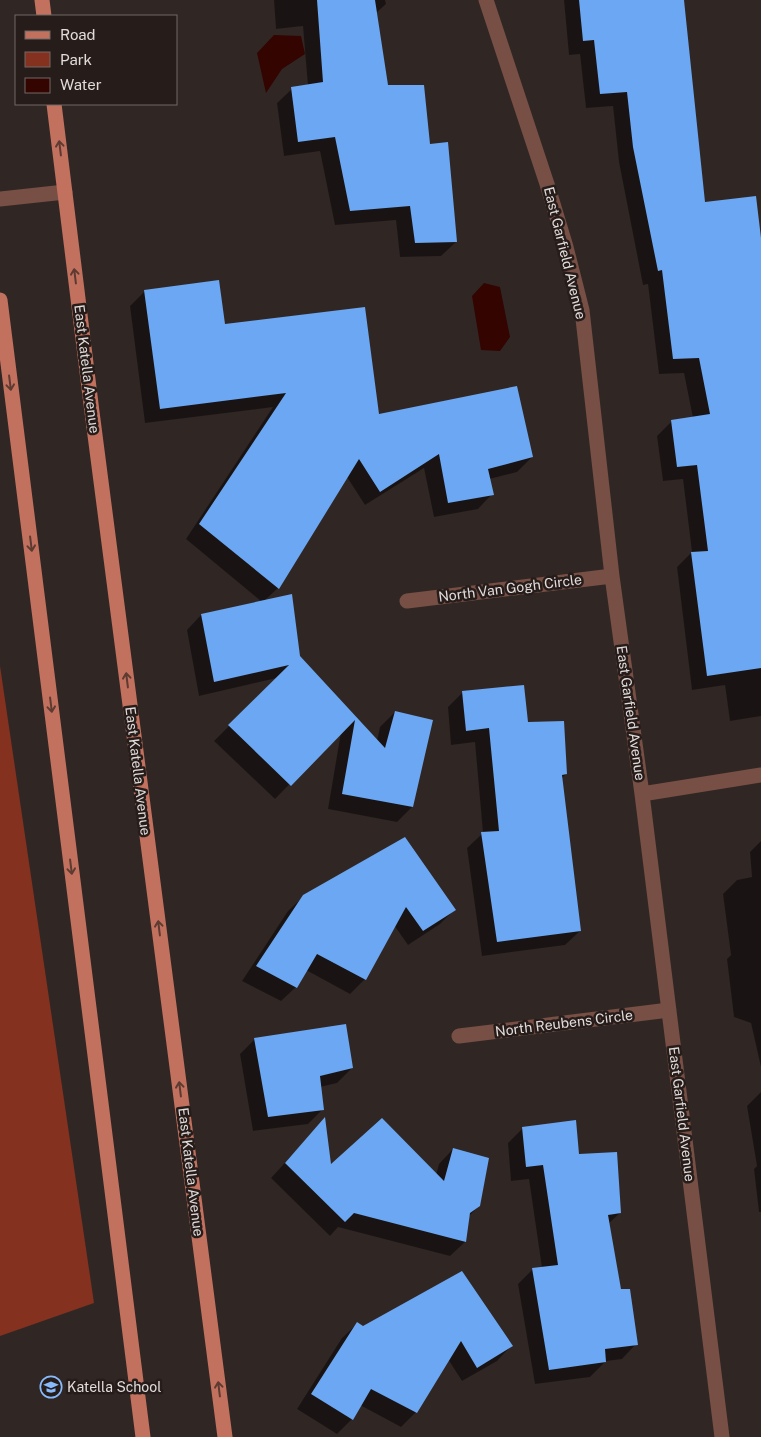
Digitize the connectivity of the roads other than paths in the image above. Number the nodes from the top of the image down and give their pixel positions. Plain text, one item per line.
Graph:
1 (42, 0) edge
2 (486, 0) edge
3 (44, 15) edge
4 (54, 105) edge
5 (65, 192) junction
6 (0, 199) edge
7 (0, 300) edge
8 (612, 576) junction
9 (407, 601) dead end
10 (761, 775) edge
11 (642, 794) junction
12 (669, 1010) junction
13 (459, 1036) dead end
14 (143, 1437) edge
15 (225, 1437) edge
16 (722, 1437) edge

1 - 3 main road
2 - 8 street, East Garfield Avenue
5 -> 4 main road, East Katella Avenue
5 - 6 street
15 -> 5 main road, East Katella Avenue
7 -> 14 main road
8 - 9 street, North Van Gogh Circle
8 - 11 street, East Garfield Avenue
10 - 11 street
11 - 12 street, East Garfield Avenue
12 - 13 street, North Reubens Circle
12 - 16 street, East Garfield Avenue

